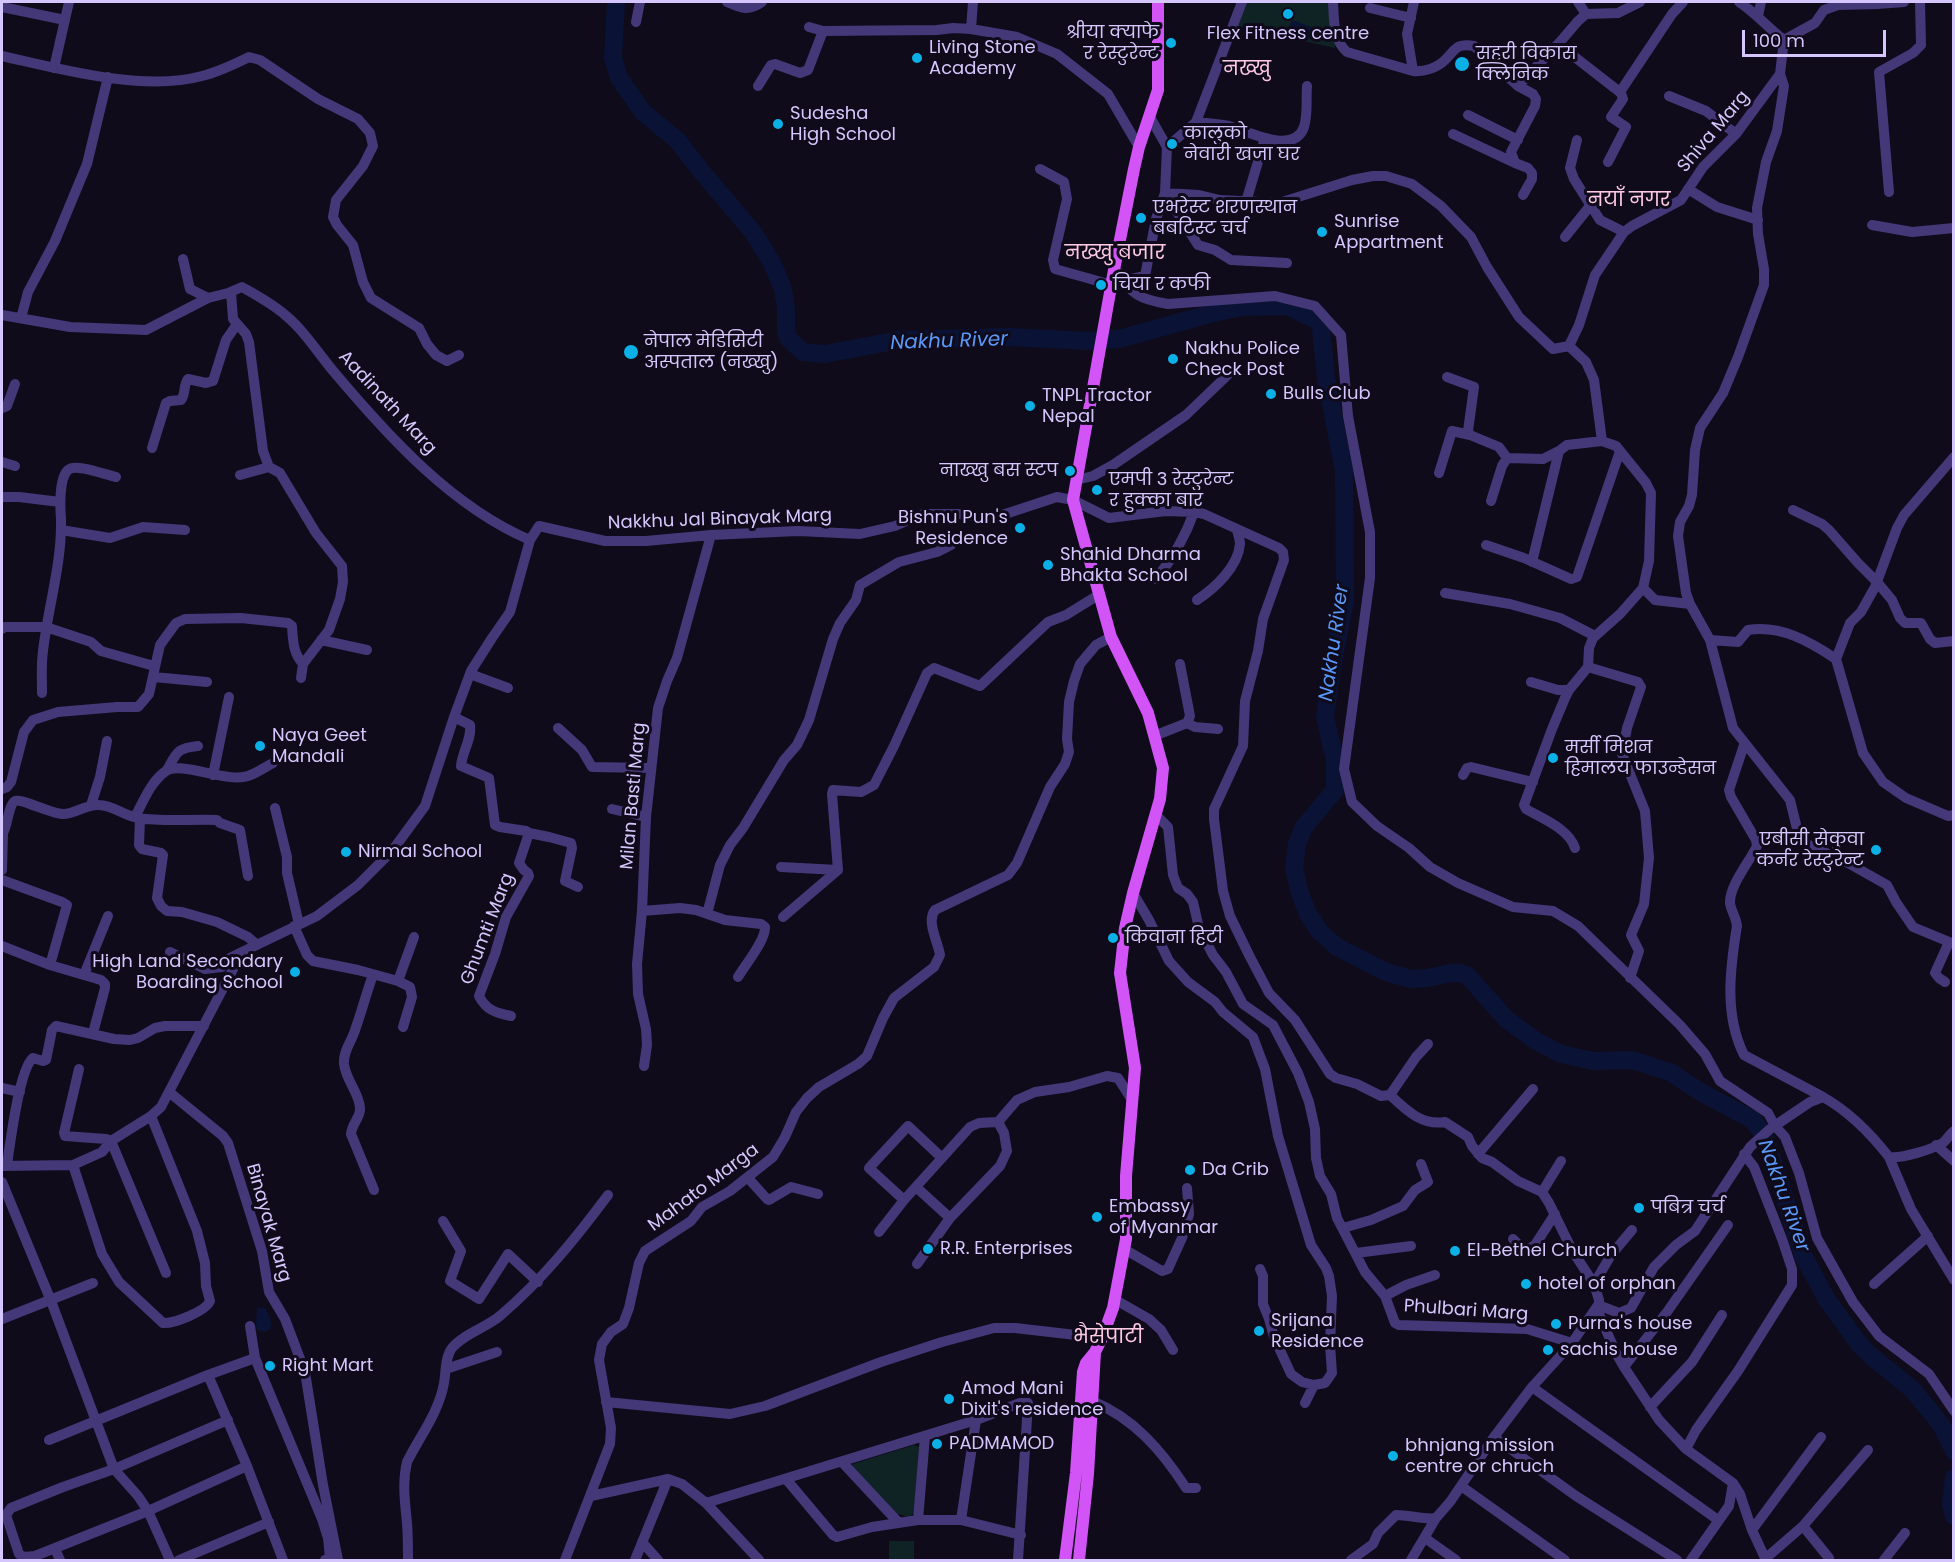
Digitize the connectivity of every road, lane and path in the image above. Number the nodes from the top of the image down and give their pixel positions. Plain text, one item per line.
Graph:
1 (69, 2) edge
2 (640, 2) edge
3 (727, 2) edge
4 (762, 2) edge
5 (973, 2) edge
6 (1158, 2) edge
7 (1242, 2) edge
8 (1333, 2) edge
9 (1414, 2) edge
10 (1578, 2) edge
11 (1640, 2) edge
12 (1683, 2) edge
13 (1740, 2) edge
14 (1761, 2) edge
15 (1904, 2) edge
16 (1920, 2) edge
17 (2, 7) edge
18 (1370, 8) dead end
19 (1586, 14) junction
20 (1758, 16) junction
21 (1411, 18) junction
22 (65, 20) junction
23 (636, 22) dead end
24 (809, 27) dead end
25 (971, 29) junction
26 (823, 32) junction
27 (1784, 40) junction
28 (1558, 44) junction
29 (2, 56) edge
30 (54, 68) junction
31 (1413, 72) junction
32 (1780, 74) junction
33 (108, 77) junction
34 (758, 86) dead end
35 (1307, 86) dead end
36 (1518, 86) junction
37 (1620, 92) junction
38 (1669, 96) dead end
39 (1468, 115) dead end
40 (1150, 117) junction
41 (1196, 122) junction
42 (1453, 134) dead end
43 (1736, 134) junction
44 (1265, 138) junction
45 (1518, 140) junction
46 (1577, 140) dead end
47 (1139, 147) junction
48 (1167, 147) junction
49 (1608, 162) dead end
50 (1515, 163) junction
51 (1040, 169) dead end
52 (1688, 189) junction
53 (1889, 192) dead end
54 (1165, 193) junction
55 (1523, 195) dead end
56 (1246, 202) junction
57 (1590, 206) junction
58 (1758, 220) junction
59 (1872, 225) dead end
60 (1953, 228) edge
61 (1624, 232) junction
62 (1566, 237) dead end
63 (183, 259) dead end
64 (1287, 263) dead end
65 (1114, 270) junction
66 (1112, 285) junction
67 (230, 292) junction
68 (208, 298) junction
69 (2, 315) edge
70 (21, 318) junction
71 (237, 324) junction
72 (1569, 346) junction
73 (459, 355) dead end
74 (1235, 368) dead end
75 (1448, 376) dead end
76 (15, 384) dead end
77 (2, 408) edge
78 (1470, 435) junction
79 (1602, 441) junction
80 (152, 448) dead end
81 (1559, 451) junction
82 (1620, 451) junction
83 (1507, 458) junction
84 (2, 462) edge
85 (1952, 463) edge
86 (15, 466) dead end
87 (269, 467) junction
88 (1439, 473) dead end
89 (240, 475) dead end
90 (116, 477) dead end
91 (1076, 480) junction
92 (2, 496) edge
93 (1073, 500) junction
94 (1491, 501) dead end
95 (60, 502) junction
96 (1793, 510) dead end
97 (1194, 512) junction
98 (61, 530) junction
99 (185, 530) dead end
100 (1237, 530) junction
101 (711, 535) junction
102 (530, 540) junction
103 (951, 545) dead end
104 (1485, 545) dead end
105 (1532, 562) junction
106 (1156, 579) dead end
107 (1877, 582) junction
108 (1643, 588) junction
109 (1445, 593) dead end
110 (1100, 594) junction
111 (1197, 600) dead end
112 (1690, 604) junction
113 (46, 627) junction
114 (2, 628) edge
115 (1595, 636) junction
116 (1111, 637) junction
117 (321, 640) junction
118 (1710, 640) junction
119 (1953, 641) edge
120 (367, 650) dead end
121 (1836, 659) junction
122 (303, 664) junction
123 (1180, 664) dead end
124 (1588, 667) junction
125 (154, 671) junction
126 (470, 674) junction
127 (301, 678) dead end
128 (207, 682) dead end
129 (1531, 682) dead end
130 (508, 688) dead end
131 (1569, 690) junction
132 (42, 693) dead end
133 (229, 697) dead end
134 (454, 717) junction
135 (1187, 723) junction
136 (558, 728) dead end
137 (1218, 729) dead end
138 (1154, 736) junction
139 (107, 741) dead end
140 (1744, 745) junction
141 (198, 746) dead end
142 (273, 763) dead end
143 (651, 768) junction
144 (167, 770) junction
145 (213, 775) junction
146 (1463, 775) dead end
147 (1533, 782) junction
148 (4, 788) edge
149 (16, 800) junction
150 (91, 805) junction
151 (275, 808) dead end
152 (612, 809) dead end
153 (1156, 815) junction
154 (1953, 815) edge
155 (646, 817) junction
156 (137, 818) junction
157 (529, 833) junction
158 (2, 834) edge
159 (1575, 848) dead end
160 (781, 867) dead end
161 (2, 870) edge
162 (838, 870) junction
163 (248, 876) dead end
164 (2, 880) edge
165 (578, 887) dead end
166 (1133, 893) junction
167 (642, 911) junction
168 (707, 914) junction
169 (108, 916) dead end
170 (783, 917) dead end
171 (297, 925) junction
172 (414, 937) dead end
173 (1951, 943) edge
174 (256, 944) junction
175 (2, 946) edge
176 (170, 952) dead end
177 (242, 952) junction
178 (50, 965) junction
179 (84, 975) junction
180 (373, 975) junction
181 (738, 977) dead end
182 (1630, 978) junction
183 (398, 981) junction
184 (1945, 982) dead end
185 (511, 1017) dead end
186 (204, 1026) junction
187 (403, 1027) dead end
188 (93, 1033) junction
189 (1428, 1044) dead end
190 (644, 1066) dead end
191 (79, 1069) dead end
192 (2, 1088) edge
193 (1533, 1089) dead end
194 (20, 1092) junction
195 (169, 1092) junction
196 (1390, 1095) junction
197 (1823, 1096) junction
198 (1132, 1100) junction
199 (151, 1116) junction
200 (998, 1122) junction
201 (1772, 1127) junction
202 (1953, 1131) edge
203 (7, 1133) edge
204 (111, 1141) junction
205 (1936, 1145) junction
206 (1747, 1151) junction
207 (1478, 1154) junction
208 (1889, 1156) junction
209 (942, 1158) junction
210 (1561, 1161) dead end
211 (1953, 1161) edge
212 (1421, 1164) dead end
213 (73, 1165) junction
214 (4, 1166) edge
215 (748, 1178) junction
216 (2, 1182) edge
217 (916, 1187) junction
218 (1187, 1188) dead end
219 (374, 1190) dead end
220 (1542, 1192) junction
221 (818, 1194) dead end
222 (608, 1195) dead end
223 (904, 1200) junction
224 (1554, 1214) junction
225 (950, 1218) junction
226 (442, 1221) dead end
227 (1728, 1225) dead end
228 (1343, 1228) junction
229 (1632, 1230) dead end
230 (879, 1232) dead end
231 (1928, 1236) junction
232 (1513, 1239) dead end
233 (1411, 1246) dead end
234 (1124, 1249) junction
235 (1356, 1253) junction
236 (917, 1264) dead end
237 (1260, 1269) dead end
238 (166, 1273) dead end
239 (1434, 1275) dead end
240 (1953, 1280) edge
241 (538, 1282) junction
242 (93, 1283) dead end
243 (1594, 1284) junction
244 (1874, 1284) dead end
245 (1385, 1296) junction
246 (1114, 1299) junction
247 (51, 1301) junction
248 (1599, 1303) junction
249 (1722, 1315) dead end
250 (2, 1319) edge
251 (250, 1326) dead end
252 (1102, 1338) junction
253 (1572, 1343) junction
254 (1173, 1350) dead end
255 (497, 1352) dead end
256 (1095, 1352) junction
257 (255, 1358) junction
258 (1624, 1367) junction
259 (446, 1370) junction
260 (208, 1375) junction
261 (1314, 1385) junction
262 (1532, 1387) junction
263 (1092, 1401) junction
264 (606, 1402) junction
265 (1305, 1403) dead end
266 (1650, 1407) junction
267 (1953, 1411) edge
268 (228, 1420) junction
269 (976, 1420) junction
270 (95, 1421) junction
271 (925, 1436) junction
272 (1494, 1437) junction
273 (1821, 1437) dead end
274 (49, 1440) dead end
275 (1686, 1449) junction
276 (1868, 1450) dead end
277 (842, 1462) junction
278 (247, 1466) junction
279 (114, 1469) junction
280 (1082, 1474) junction
281 (668, 1479) junction
282 (786, 1479) junction
283 (1733, 1483) junction
284 (1461, 1486) junction
285 (1196, 1488) dead end
286 (591, 1496) junction
287 (706, 1503) junction
288 (148, 1511) junction
289 (1436, 1518) junction
290 (918, 1520) junction
291 (961, 1520) junction
292 (1718, 1520) junction
293 (269, 1522) junction
294 (898, 1522) junction
295 (1803, 1526) junction
296 (1752, 1530) junction
297 (1905, 1533) dead end
298 (1021, 1535) junction
299 (1425, 1538) junction
300 (642, 1542) junction
301 (55, 1549) junction
302 (1829, 1558) dead end
303 (1766, 1559) edge
304 (60, 1560) edge
305 (170, 1560) edge
306 (178, 1560) edge
307 (283, 1560) edge
308 (325, 1560) edge
309 (338, 1560) edge
310 (408, 1560) edge
311 (565, 1560) edge
312 (635, 1560) edge
313 (658, 1560) edge
314 (759, 1560) edge
315 (1018, 1560) edge
316 (1065, 1560) edge
317 (1079, 1560) edge
318 (1351, 1560) edge
319 (1411, 1560) edge
320 (1456, 1560) edge
321 (1565, 1560) edge
322 (1677, 1560) edge
323 (1692, 1560) edge
324 (1884, 1560) edge

1 - 22 street
2 - 23 street
3 - 4 street
5 - 25 street
6 - 40 main road
7 - 41 street
8 - 31 street
9 - 21 street
10 - 19 street
11 - 19 street
12 - 37 street
13 - 20 street
14 - 20 street
15 - 27 street
16 - 53 street
17 - 22 street
18 - 21 street
19 - 28 street
20 - 27 street
21 - 31 street
22 - 30 street
24 - 26 street
25 - 26 street
25 - 47 street
26 - 34 street
27 - 32 street
28 - 36 street
28 - 37 street
29 - 30 street
30 - 33 street
31 - 36 street
32 - 43 street, Shiva Marg
32 - 58 street
33 - 70 street
33 - 73 street
35 - 44 street
36 - 45 street
37 - 49 street
38 - 43 street
39 - 45 street
40 - 47 main road
40 - 48 street
41 - 44 street
41 - 48 street
42 - 50 street
43 - 52 street, Shiva Marg
44 - 56 street
45 - 50 street
46 - 57 street
47 - 65 main road
48 - 54 street
50 - 55 street
51 - 66 street
52 - 58 street
52 - 61 street, Shiva Marg
54 - 56 street
54 - 64 street
54 - 65 street
56 - 72 street
57 - 61 street
57 - 62 street
58 - 112 street
59 - 60 street
61 - 72 street, Shiva Marg
63 - 68 street
65 - 66 main road
65 - 182 street
66 - 91 main road
67 - 68 street
67 - 71 street
67 - 102 street, Aadinath Marg
68 - 70 street
69 - 70 street
71 - 80 street
71 - 87 street
72 - 79 street
74 - 91 street
75 - 78 street
76 - 77 street
78 - 83 street
78 - 88 street
79 - 81 street
79 - 82 street
81 - 83 street
81 - 105 street
82 - 105 street
82 - 108 street
83 - 94 street
84 - 86 street
85 - 107 street
87 - 89 street
87 - 117 street
90 - 95 street
91 - 93 main road
92 - 95 street
93 - 97 street
93 - 101 street, Nakkhu Jal Binayak Marg
93 - 110 main road
95 - 98 street
96 - 107 street
97 - 100 street
97 - 106 street
98 - 99 street
98 - 113 street
100 - 111 street
100 - 196 street
101 - 102 street, Nakkhu Jal Binayak Marg
101 - 143 street, Milan Basti Marg
102 - 126 street
103 - 168 street
104 - 105 street
107 - 119 street
107 - 121 street
108 - 112 street
108 - 115 street
109 - 115 street
110 - 116 main road
110 - 162 street
112 - 118 street
113 - 114 street
113 - 125 street
113 - 132 street
115 - 124 street
116 - 138 main road
116 - 215 street, Mahato Marga
117 - 120 street
117 - 122 street
118 - 121 street
118 - 140 street
121 - 154 street
122 - 125 street
122 - 127 street
123 - 135 street
124 - 131 street
124 - 182 street
125 - 128 street
125 - 148 street
126 - 130 street
126 - 134 street
129 - 131 street
131 - 147 street
133 - 145 street
134 - 157 street
134 - 171 street
135 - 137 street
135 - 138 street
136 - 143 street
138 - 153 main road
139 - 150 street
140 - 173 street
140 - 197 street
141 - 144 street
142 - 145 street
143 - 155 street, Milan Basti Marg
144 - 145 street
144 - 156 street
146 - 147 street
147 - 159 street
148 - 149 street
149 - 150 street
149 - 158 street
150 - 156 street
151 - 171 street
152 - 155 street
153 - 166 main road
153 - 228 street, Phulbari Marg
155 - 167 street, Milan Basti Marg
156 - 163 street
156 - 174 street
157 - 165 street
157 - 185 street, Ghumti Marg
158 - 161 street
160 - 162 street
162 - 170 street
164 - 178 street
166 - 198 main road
166 - 261 street
167 - 168 street
167 - 190 street, Milan Basti Marg
168 - 181 street
169 - 179 street
171 - 174 street
171 - 180 street
172 - 183 street
173 - 184 street
174 - 177 street
175 - 178 street
176 - 177 street
177 - 186 street
178 - 179 street
179 - 188 street
180 - 183 street
180 - 219 street
182 - 201 street
183 - 187 street
186 - 188 street
186 - 195 street
188 - 194 street
189 - 196 street
191 - 204 street
192 - 194 street
193 - 207 street
194 - 203 street
195 - 199 street
195 - 309 street, Binayak Marg
196 - 207 street
197 - 201 street
197 - 208 street
198 - 200 street
198 - 234 main road
199 - 204 street
199 - 213 street
200 - 209 street
200 - 225 street
201 - 206 street
201 - 267 street
202 - 205 street
203 - 214 street
204 - 213 street
204 - 238 street
205 - 208 street
205 - 211 street
206 - 248 street
206 - 275 street
207 - 220 street
208 - 231 street
209 - 217 street
209 - 223 street
210 - 220 street
212 - 228 street
213 - 214 street
215 - 221 street
215 - 264 street, Mahato Marga
216 - 247 street
217 - 223 street
217 - 225 street
218 - 234 street
220 - 224 street
222 - 241 street
223 - 230 street
224 - 232 street
224 - 243 street
225 - 236 street
226 - 241 street
227 - 258 street
228 - 235 street, Phulbari Marg
229 - 243 street
231 - 240 street
231 - 244 street
233 - 235 street
234 - 246 main road
235 - 245 street, Phulbari Marg
237 - 261 street
239 - 245 street
241 - 259 street
242 - 247 street
243 - 248 street
245 - 253 street, Phulbari Marg
246 - 252 main road
246 - 254 street
247 - 250 street
247 - 270 street
248 - 253 street
248 - 258 street
249 - 266 street
251 - 257 street
252 - 256 main road
252 - 264 street
253 - 262 street
255 - 259 street
256 - 263 main road
256 - 280 main road
257 - 260 street
257 - 308 street
258 - 266 street
259 - 310 street
260 - 268 street
260 - 270 street
261 - 265 street
262 - 272 street
262 - 292 street
263 - 280 main road
263 - 285 street
264 - 286 street, Mahato Marga
266 - 275 street
268 - 278 street
268 - 279 street
269 - 271 street
269 - 291 street
269 - 298 street
270 - 274 street
270 - 279 street
271 - 277 street
271 - 290 street
272 - 284 street
272 - 322 street
273 - 296 street
275 - 283 street
276 - 295 street
277 - 282 street
277 - 294 street
278 - 288 street
278 - 293 street
279 - 288 street
279 - 301 street
280 - 316 main road
280 - 317 main road
281 - 286 street
281 - 287 street
281 - 300 street
282 - 287 street
282 - 294 street
283 - 292 street
283 - 296 street
284 - 289 street
284 - 321 street
286 - 311 street, Mahato Marga
287 - 314 street
288 - 301 street
288 - 305 street
289 - 299 street
289 - 318 street
290 - 291 street
290 - 294 street
291 - 298 street
292 - 323 street
293 - 306 street
293 - 307 street
295 - 302 street
295 - 303 street
296 - 303 street
297 - 324 street
298 - 315 street
299 - 319 street
299 - 320 street
300 - 312 street
300 - 313 street
301 - 304 street

